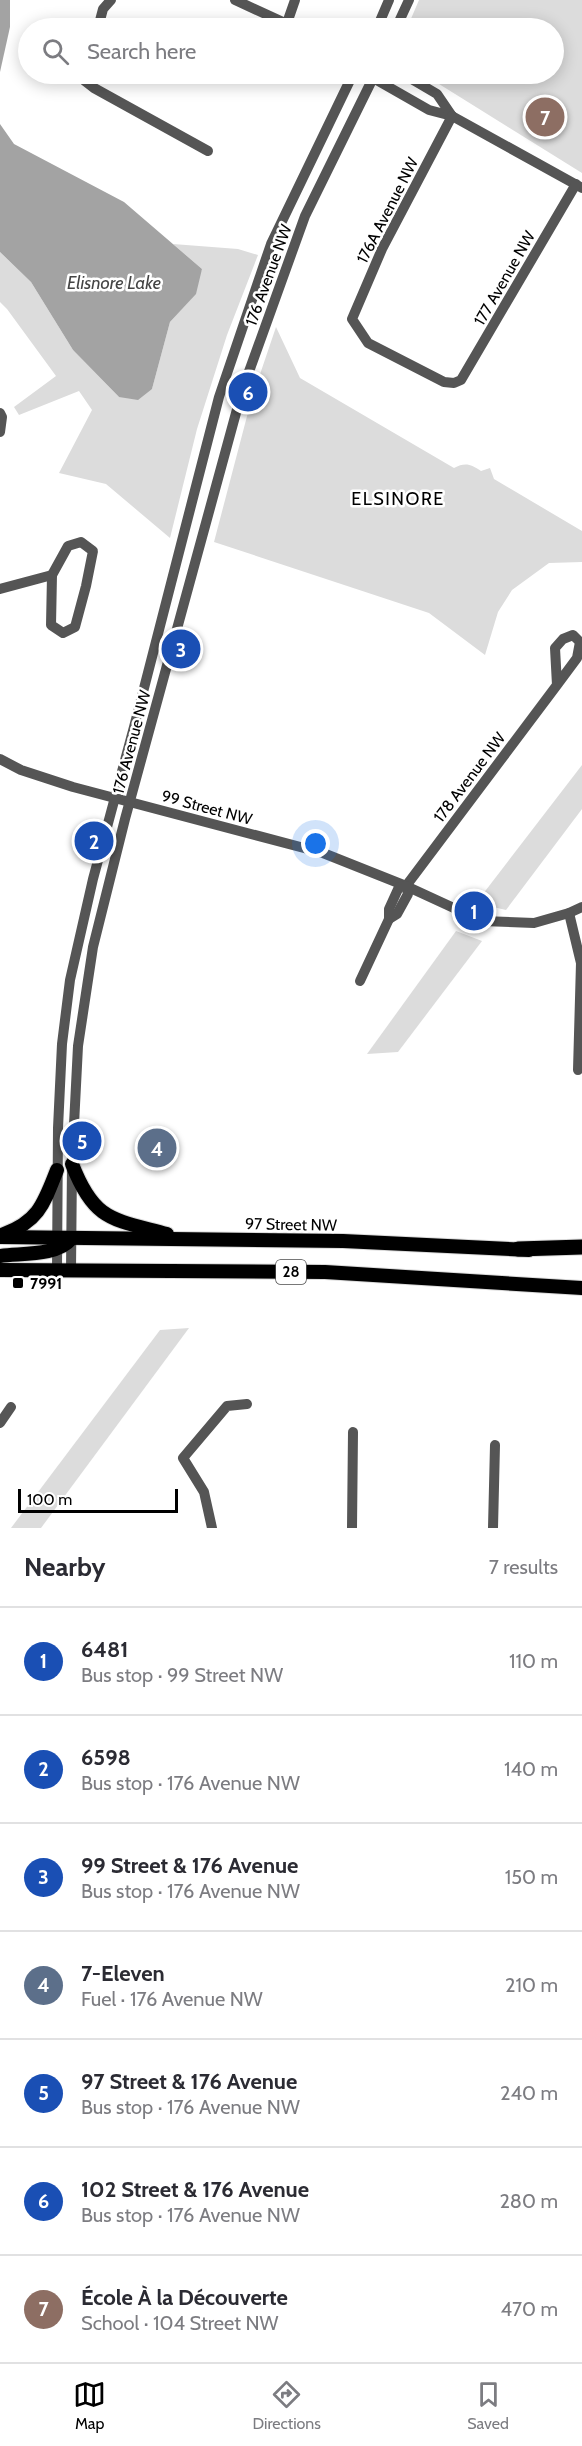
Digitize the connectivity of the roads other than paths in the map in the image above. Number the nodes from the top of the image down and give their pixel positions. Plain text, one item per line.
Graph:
1 (111, 0) edge
2 (234, 0) edge
3 (296, 0) edge
4 (389, 0) edge
5 (409, 0) edge
6 (102, 5) edge
7 (273, 18) edge
8 (293, 18) edge
9 (381, 18) edge
10 (401, 18) edge
11 (89, 84) edge
12 (348, 84) edge
13 (367, 84) edge
14 (386, 84) edge
15 (420, 84) edge
16 (452, 116) junction
17 (208, 151) dead end
18 (579, 186) edge
19 (454, 383) joint
20 (0, 413) edge
21 (0, 431) edge
22 (52, 575) junction
23 (0, 589) edge
24 (556, 685) dead end
25 (0, 759) edge
26 (114, 798) junction
27 (130, 802) junction
28 (406, 886) junction
29 (582, 907) edge
30 (569, 913) junction
31 (360, 981) dead end
32 (578, 1070) dead end
33 (72, 1164) junction
34 (57, 1170) junction
35 (0, 1236) edge
36 (187, 1239) junction
37 (62, 1242) junction
38 (582, 1247) edge
39 (518, 1249) junction
40 (582, 1254) edge
41 (0, 1256) edge
42 (0, 1270) edge
43 (57, 1270) junction
44 (71, 1270) junction
45 (582, 1288) edge
46 (247, 1404) dead end
47 (11, 1407) dead end
48 (0, 1423) edge
49 (353, 1432) dead end
50 (495, 1445) dead end
51 (212, 1528) edge
52 (352, 1528) edge
53 (493, 1528) edge

1 - 6 street
2 - 7 street
3 - 8 street
4 - 9 street
5 - 10 street
11 - 17 street
12 - 26 street, 176 Avenue NW
13 - 27 street, 176 Avenue NW
14 - 16 street
15 - 16 street
16 - 18 street
16 - 19 street, 176A Avenue NW
18 - 19 street, 177 Avenue NW
20 - 21 street
22 - 22 street
22 - 23 street
24 - 28 street, 178 Avenue NW
25 - 26 street, 99 Street NW
26 - 27 street, 99 Street NW
26 - 34 street, 176 Avenue NW
27 - 28 street, 99 Street NW
27 - 33 street, 176 Avenue NW
28 - 30 street, 99 Street NW
28 - 31 street
29 - 30 street, 99 Street NW
30 - 32 street
33 - 36 main road
33 - 37 street, 176 Avenue NW
34 - 35 main road
34 - 37 street, 176 Avenue NW
35 - 37 main road, 97 Street NW
36 - 37 main road, 97 Street NW
36 - 39 main road, 97 Street NW / 28
37 - 41 main road
37 - 43 street, 176 Avenue NW
37 - 44 street, 176 Avenue NW
38 - 39 highway
39 - 40 main road, 97 Street NW
42 - 43 main road, 28
43 - 44 main road, 28
44 - 45 main road, 28
46 - 51 street
47 - 48 street
49 - 52 street
50 - 53 street

